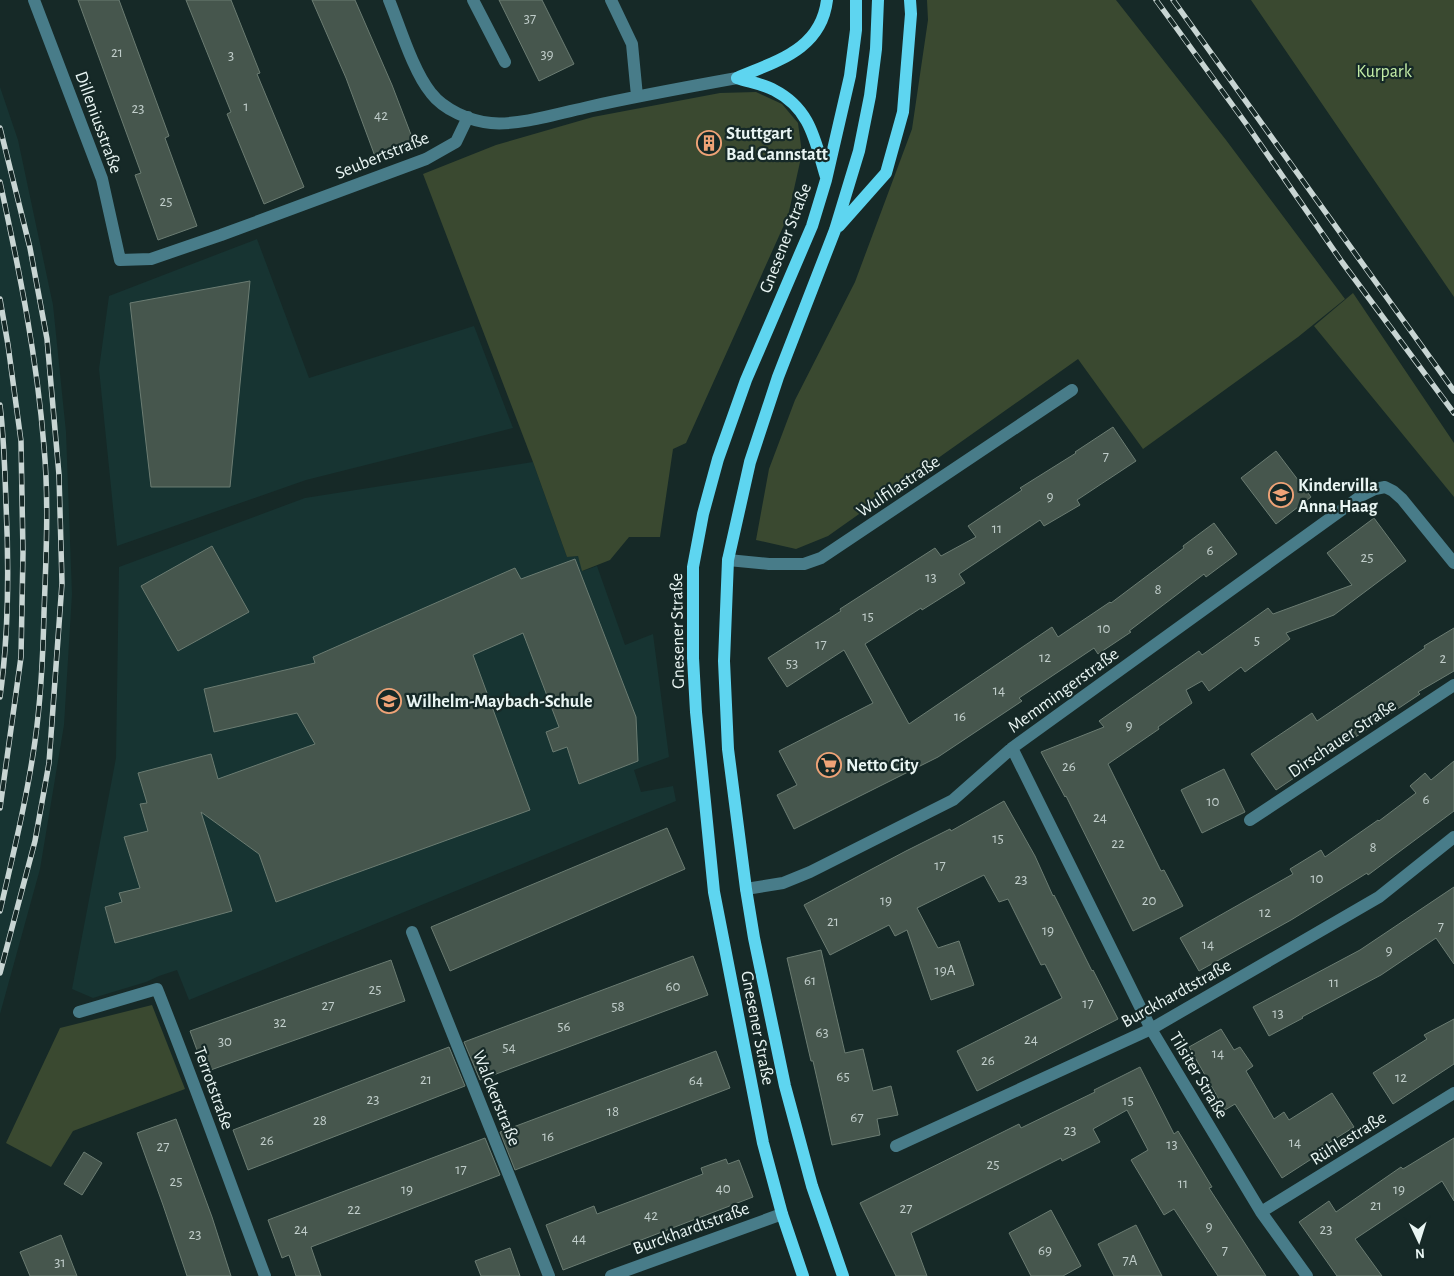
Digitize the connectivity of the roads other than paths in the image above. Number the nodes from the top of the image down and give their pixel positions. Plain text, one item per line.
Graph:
1 (34, 0) edge
2 (389, 0) edge
3 (473, 0) edge
4 (611, 0) edge
5 (826, 0) edge
6 (856, 0) edge
7 (878, 0) edge
8 (910, 0) edge
9 (505, 62) dead end
10 (737, 78) junction
11 (637, 96) junction
12 (468, 117) junction
13 (826, 180) junction
14 (835, 230) junction
15 (120, 260) joint
16 (1072, 390) dead end
17 (728, 560) junction
18 (1454, 563) edge
19 (1454, 685) edge
20 (1012, 748) junction
21 (1250, 820) dead end
22 (1454, 837) edge
23 (746, 889) junction
24 (412, 932) dead end
25 (79, 1012) dead end
26 (1151, 1030) junction
27 (1454, 1093) edge
28 (896, 1146) dead end
29 (1261, 1212) junction
30 (782, 1214) junction
31 (266, 1276) edge
32 (549, 1276) edge
33 (612, 1276) edge
34 (803, 1276) edge
35 (843, 1276) edge
36 (1306, 1276) edge

1 - 15 street, Dilleniusstraße
2 - 12 street
3 - 9 street
4 - 11 street
5 - 10 main road
6 - 13 main road, Gnesener Straße
7 - 14 main road, Gnesener Straße
8 - 14 main road
10 - 11 street
10 - 13 main road
11 - 12 street
12 - 15 street, Seubertstraße
13 - 30 main road, Gnesener Straße
14 - 17 main road, Gnesener Straße
16 - 17 street, Wulfilastraße
17 - 23 main road, Gnesener Straße
18 - 20 street, Memmingerstraße
19 - 21 street, Dirschauer Straße
20 - 23 street, Memmingerstraße
20 - 26 street, Tilsiter Straße
22 - 26 street, Burckhardtstraße
23 - 35 main road, Gnesener Straße
24 - 32 street, Walckerstraße
25 - 31 street, Terrotstraße
26 - 28 street, Burckhardtstraße
26 - 29 street, Tilsiter Straße
27 - 29 street, Rühlestraße
29 - 36 street, Tilsiter Straße
30 - 33 street, Burckhardtstraße
30 - 34 main road, Gnesener Straße

